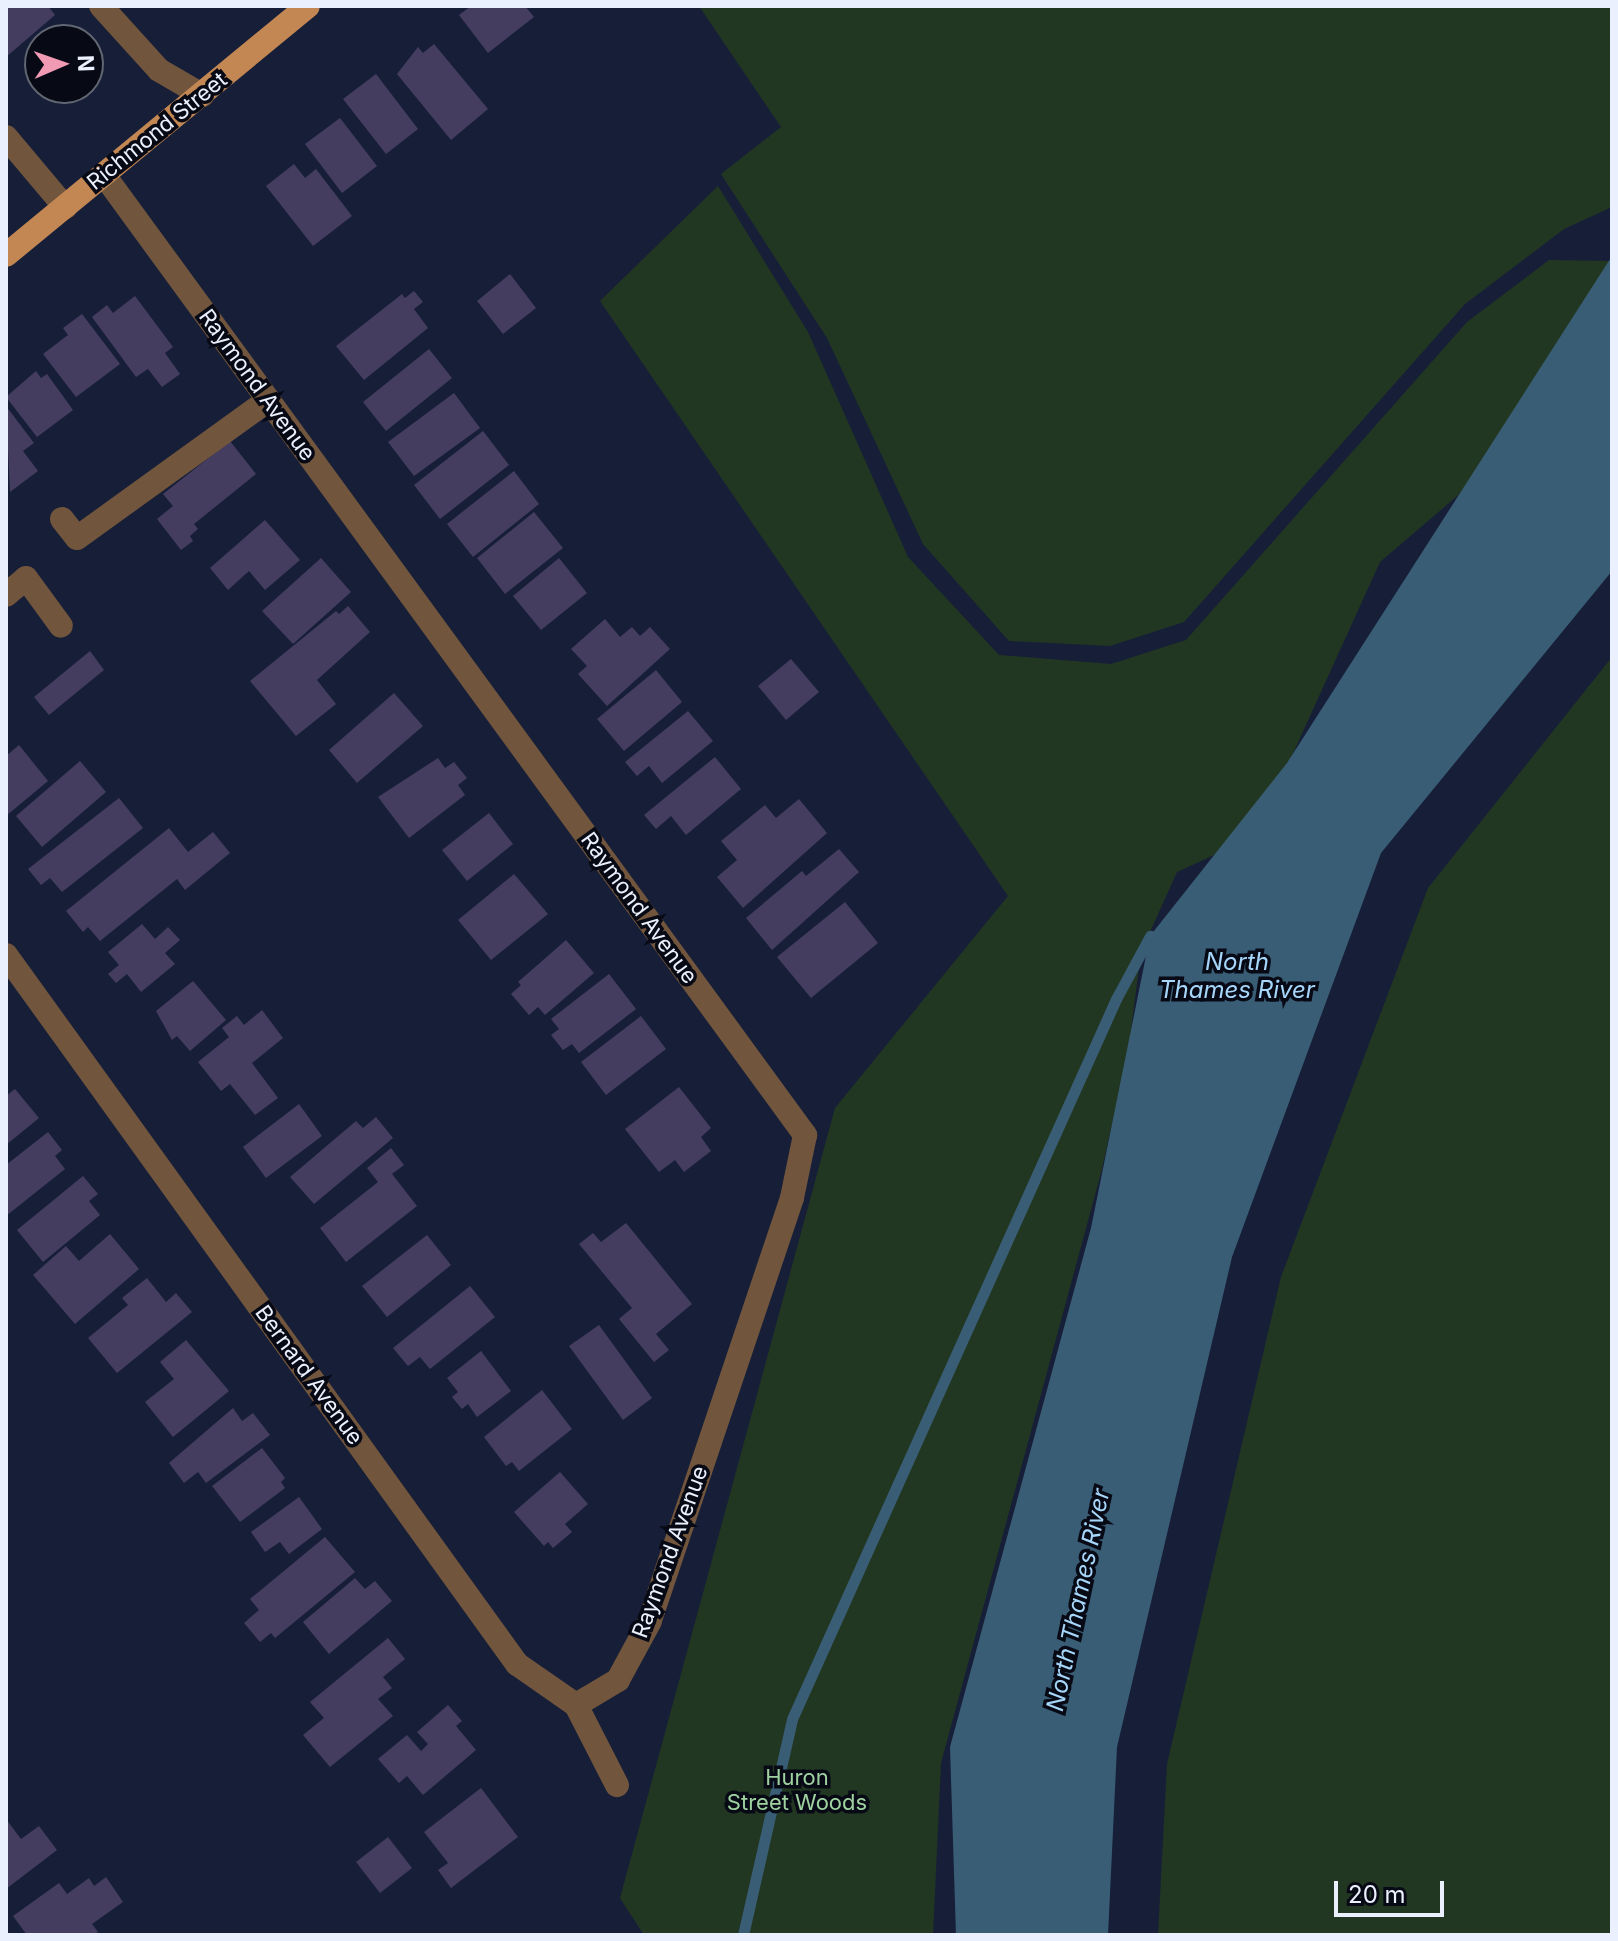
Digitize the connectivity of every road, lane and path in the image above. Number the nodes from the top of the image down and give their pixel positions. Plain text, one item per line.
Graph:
1 (101, 6) edge
2 (308, 6) edge
3 (202, 95) junction
4 (6, 137) edge
5 (104, 175) junction
6 (65, 207) junction
7 (6, 255) edge
8 (268, 400) junction
9 (62, 519) dead end
10 (6, 595) edge
11 (61, 626) dead end
12 (6, 955) edge
13 (576, 1705) junction
14 (617, 1785) dead end

1 - 3 street
2 - 3 main road, Richmond Street
3 - 5 main road, Richmond Street
4 - 6 street
5 - 6 main road, Richmond Street
5 - 8 street, Raymond Avenue
6 - 7 main road, Richmond Street
8 - 9 street
8 - 13 street, Raymond Avenue
10 - 11 street
12 - 13 street, Bernard Avenue
13 - 14 street, Bernard Avenue

